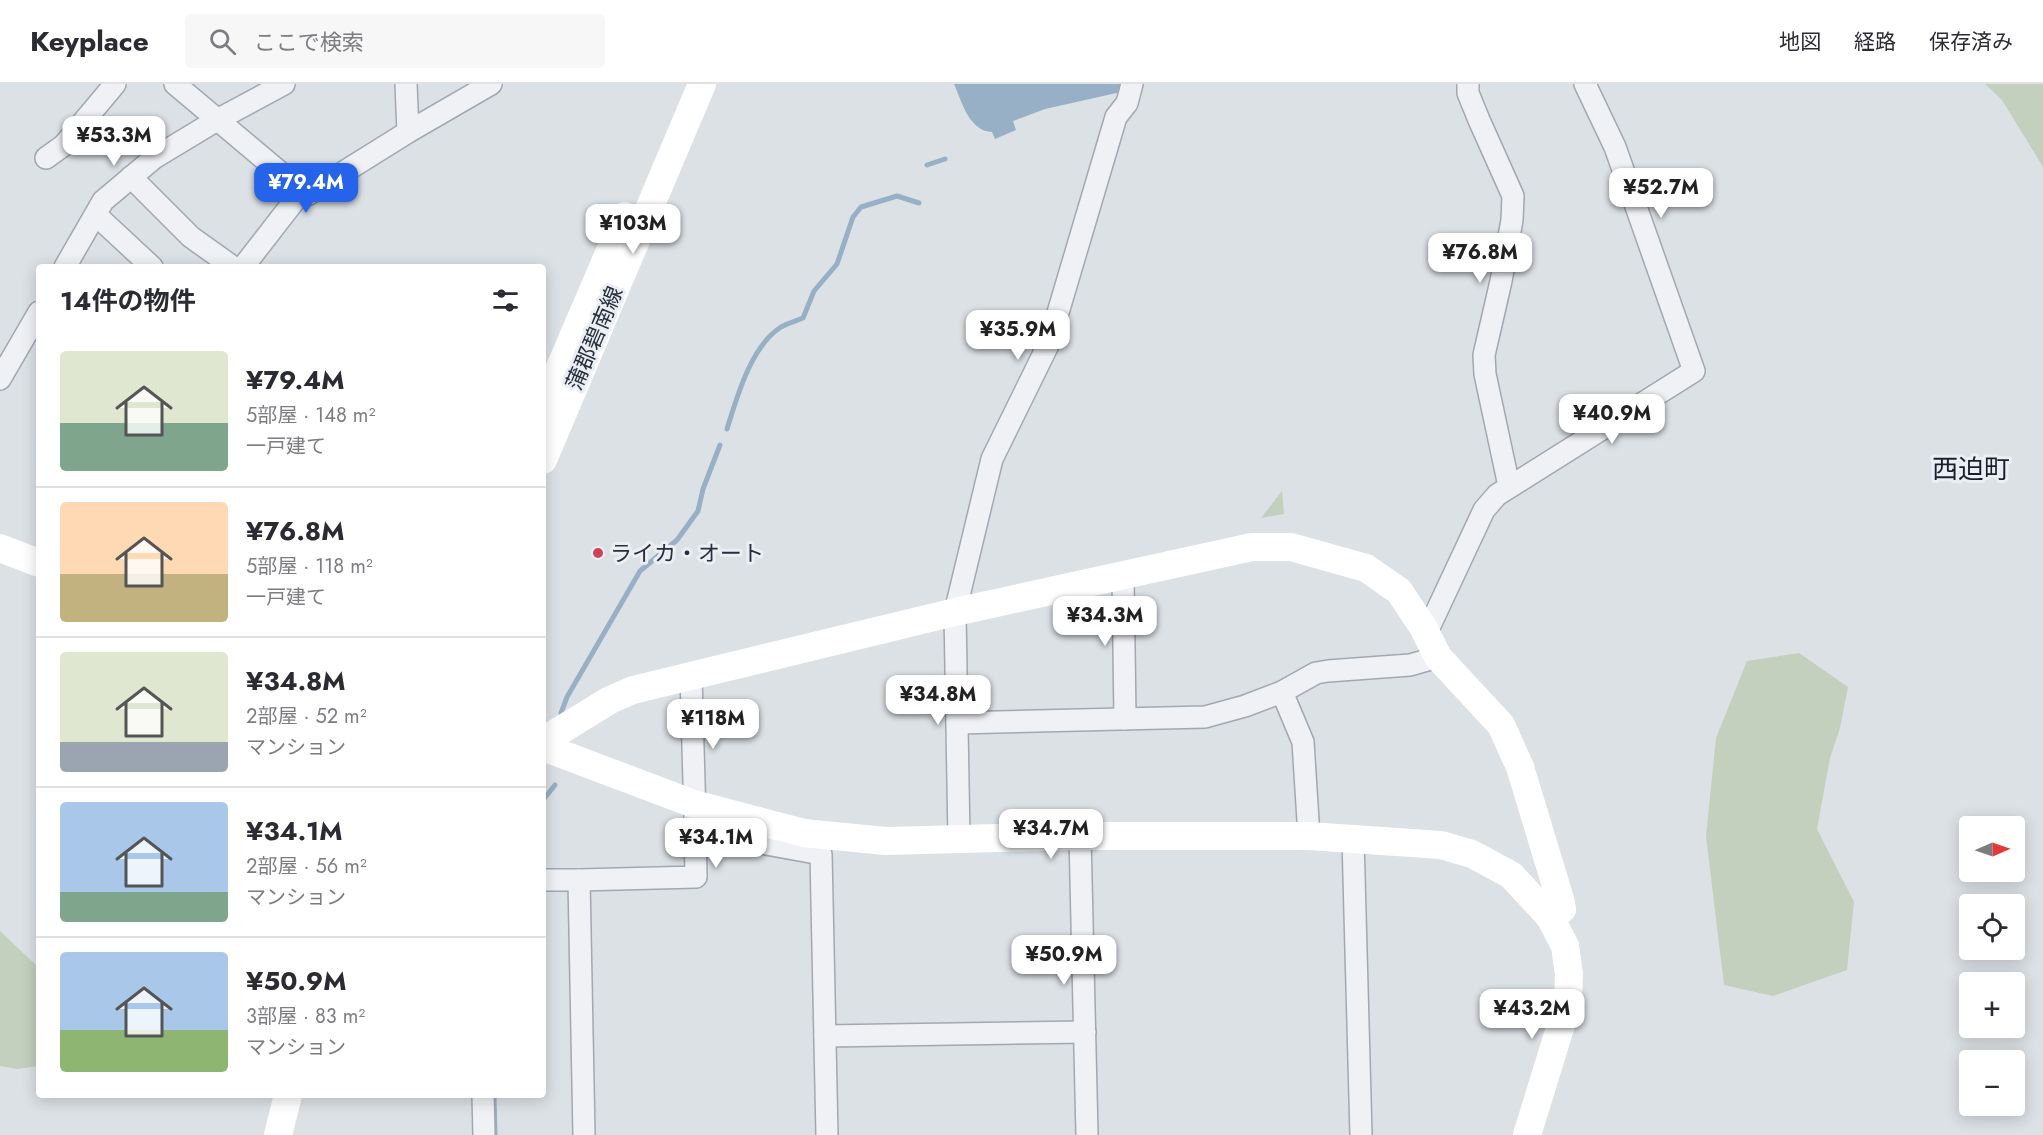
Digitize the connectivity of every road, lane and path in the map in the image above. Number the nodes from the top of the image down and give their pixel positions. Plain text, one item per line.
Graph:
1 (115, 84) edge
2 (175, 84) edge
3 (284, 84) edge
4 (406, 84) edge
5 (491, 84) edge
6 (681, 84) edge
7 (702, 84) edge
8 (1132, 84) edge
9 (1468, 84) edge
10 (1585, 84) edge
11 (217, 120) junction
12 (408, 132) junction
13 (46, 158) dead end
14 (132, 177) junction
15 (302, 191) junction
16 (96, 215) junction
17 (67, 264) edge
18 (149, 264) edge
19 (228, 264) edge
20 (245, 264) edge
21 (36, 317) edge
22 (0, 379) edge
23 (546, 400) edge
24 (546, 453) edge
25 (1509, 486) junction
26 (0, 548) edge
27 (36, 562) edge
28 (1123, 576) junction
29 (955, 612) junction
30 (1432, 645) junction
31 (691, 676) junction
32 (1282, 692) junction
33 (1125, 718) junction
34 (957, 723) junction
35 (546, 739) edge
36 (546, 748) edge
37 (695, 814) junction
38 (1080, 836) junction
39 (1309, 836) junction
40 (959, 839) junction
41 (1353, 839) junction
42 (546, 880) edge
43 (579, 880) junction
44 (1548, 915) junction
45 (1084, 1032) junction
46 (825, 1036) junction
47 (267, 1098) edge
48 (287, 1098) edge
49 (483, 1098) edge
50 (258, 1135) edge
51 (278, 1135) edge
52 (484, 1135) edge
53 (584, 1135) edge
54 (827, 1135) edge
55 (1087, 1135) edge
56 (1361, 1135) edge
57 (1527, 1135) edge

1 - 13 street
2 - 11 street
3 - 11 street
4 - 12 street
5 - 12 street
6 - 23 street, 蒲郡碧南線
7 - 24 street, 蒲郡碧南線
8 - 29 street
9 - 25 street
10 - 25 street
11 - 14 street
11 - 15 street
12 - 15 street
14 - 16 street
14 - 19 street
15 - 20 street
16 - 17 street
16 - 18 street
21 - 22 street
25 - 30 street
26 - 27 street
28 - 29 street
28 - 30 street
28 - 33 street
29 - 31 street
29 - 34 street
30 - 32 street
30 - 44 street
31 - 35 street
31 - 37 street
32 - 33 street
32 - 39 street
33 - 34 street
34 - 40 street
36 - 37 street
37 - 40 street
37 - 43 street
37 - 46 street
38 - 39 street
38 - 40 street
38 - 45 street
39 - 41 street
41 - 44 street
41 - 56 street
42 - 43 street
43 - 53 street
44 - 57 street
45 - 46 street
45 - 55 street
46 - 54 street
47 - 50 street
48 - 51 street
49 - 52 street

